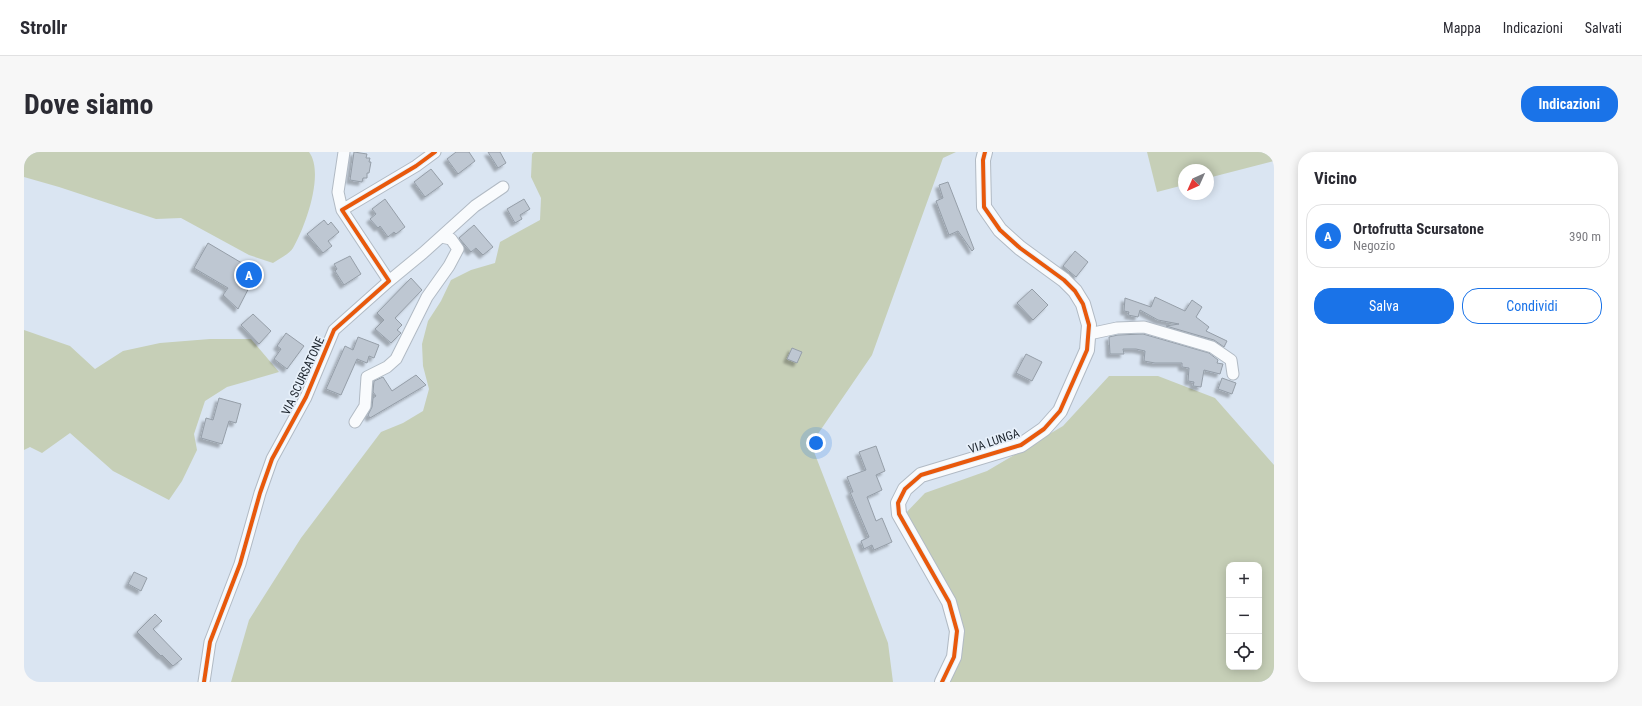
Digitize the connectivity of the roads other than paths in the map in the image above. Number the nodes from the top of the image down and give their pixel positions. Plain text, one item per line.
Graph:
1 (344, 152) edge
2 (435, 152) edge
3 (985, 152) edge
4 (502, 187) dead end
5 (342, 210) junction
6 (441, 237) junction
7 (389, 281) junction
8 (1089, 334) junction
9 (1232, 374) dead end
10 (355, 422) dead end
11 (204, 682) edge
12 (942, 682) edge

1 - 5 street
2 - 5 street
3 - 8 street, VIA LUNGA
4 - 6 street, VIA SCURSATONE
5 - 7 street
6 - 7 street, VIA SCURSATONE
6 - 10 street
7 - 11 street, VIA SCURSATONE
8 - 9 street
8 - 12 street, VIA LUNGA

